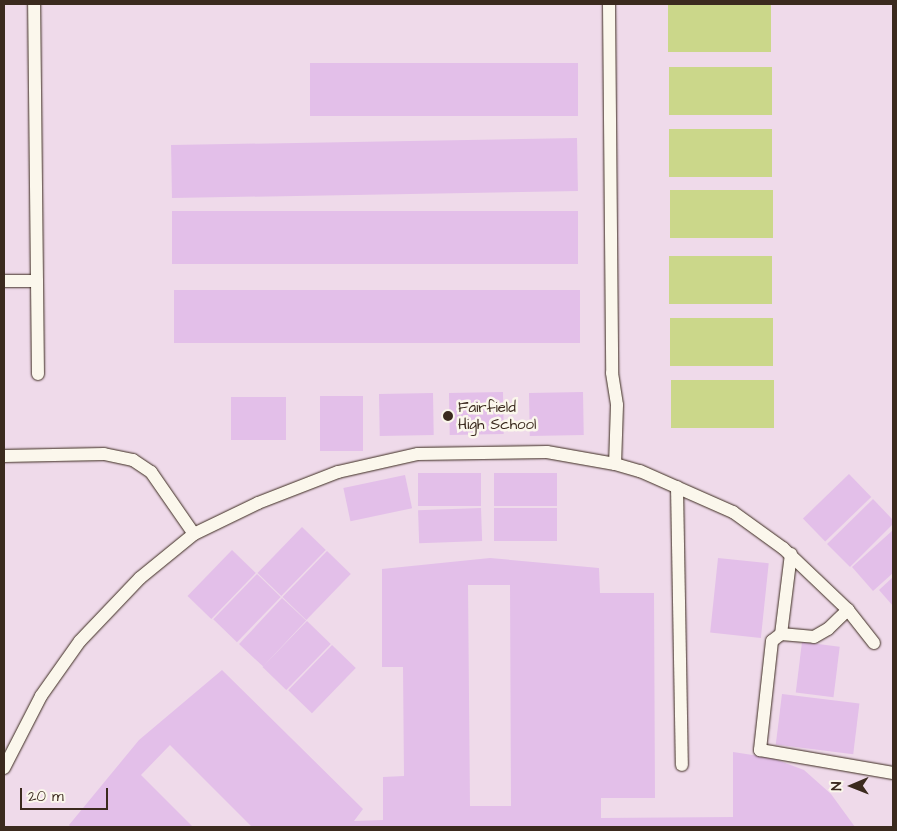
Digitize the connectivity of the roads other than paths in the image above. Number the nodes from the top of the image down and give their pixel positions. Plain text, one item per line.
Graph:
1 (34, 4) edge
2 (609, 4) edge
3 (4, 280) edge
4 (37, 282) junction
5 (38, 374) dead end
6 (4, 456) edge
7 (615, 464) junction
8 (677, 487) junction
9 (194, 534) junction
10 (791, 554) junction
11 (848, 610) junction
12 (782, 634) junction
13 (874, 644) dead end
14 (682, 765) dead end
15 (4, 768) edge
16 (893, 773) edge

1 - 4 lane
2 - 7 lane
3 - 4 lane
4 - 5 lane
6 - 9 lane
7 - 8 lane
7 - 9 lane
8 - 10 lane
8 - 14 lane
9 - 15 lane
10 - 11 lane
10 - 12 lane
11 - 12 lane
11 - 13 lane
12 - 16 lane

